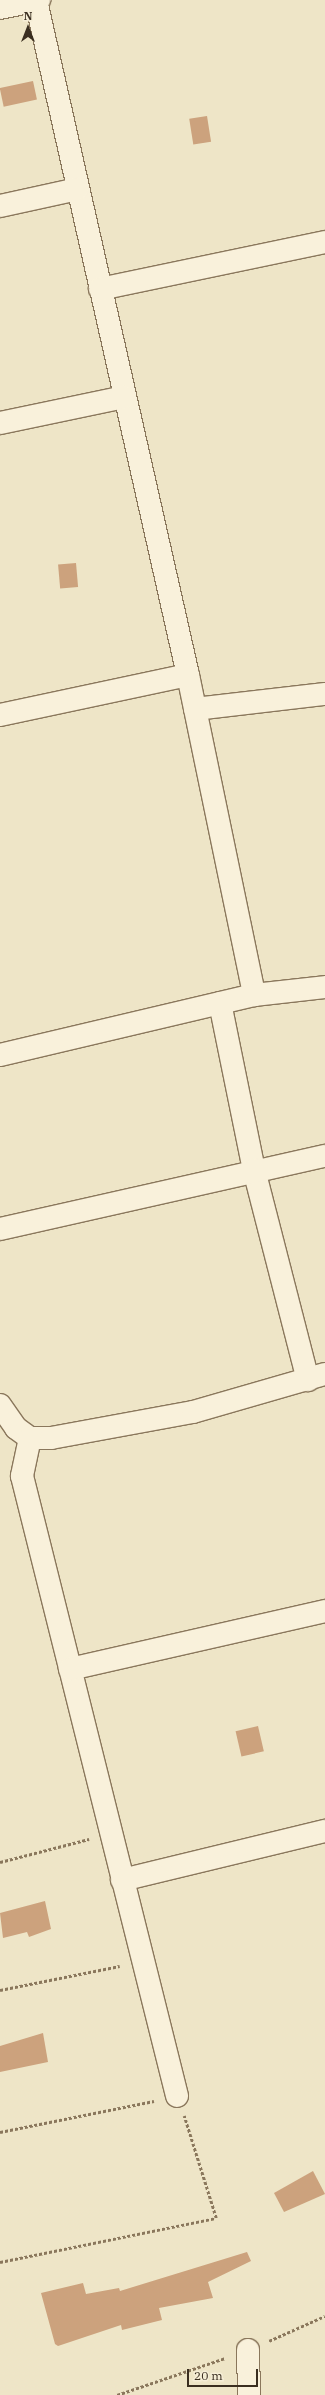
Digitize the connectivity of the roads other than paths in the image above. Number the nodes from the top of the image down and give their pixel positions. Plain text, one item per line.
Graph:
1 (38, 0) edge
2 (0, 8) edge
3 (77, 189) junction
4 (0, 206) edge
5 (325, 242) edge
6 (100, 289) junction
7 (124, 397) junction
8 (0, 423) edge
9 (188, 675) junction
10 (325, 694) edge
11 (195, 709) junction
12 (0, 715) edge
13 (325, 986) edge
14 (254, 995) junction
15 (220, 1003) junction
16 (0, 1055) edge
17 (325, 1156) edge
18 (254, 1170) junction
19 (0, 1229) edge
20 (316, 1377) edge
21 (0, 1405) edge
22 (30, 1438) junction
23 (325, 1611) edge
24 (70, 1669) junction
25 (325, 1832) edge
26 (122, 1880) junction
27 (177, 2096) road end
28 (248, 2350) road end
29 (249, 2395) edge

1 - 2 street
1 - 3 street
3 - 4 street
3 - 6 street
5 - 6 street
6 - 7 street
7 - 8 street
7 - 9 street
9 - 11 street
9 - 12 street
10 - 11 street
11 - 14 street
13 - 14 street
14 - 15 street
15 - 16 street
15 - 18 street
17 - 18 street
18 - 19 street
18 - 20 street
20 - 22 street
21 - 22 street
22 - 24 street
23 - 24 street
24 - 26 street
25 - 26 street
26 - 27 street
28 - 29 street

